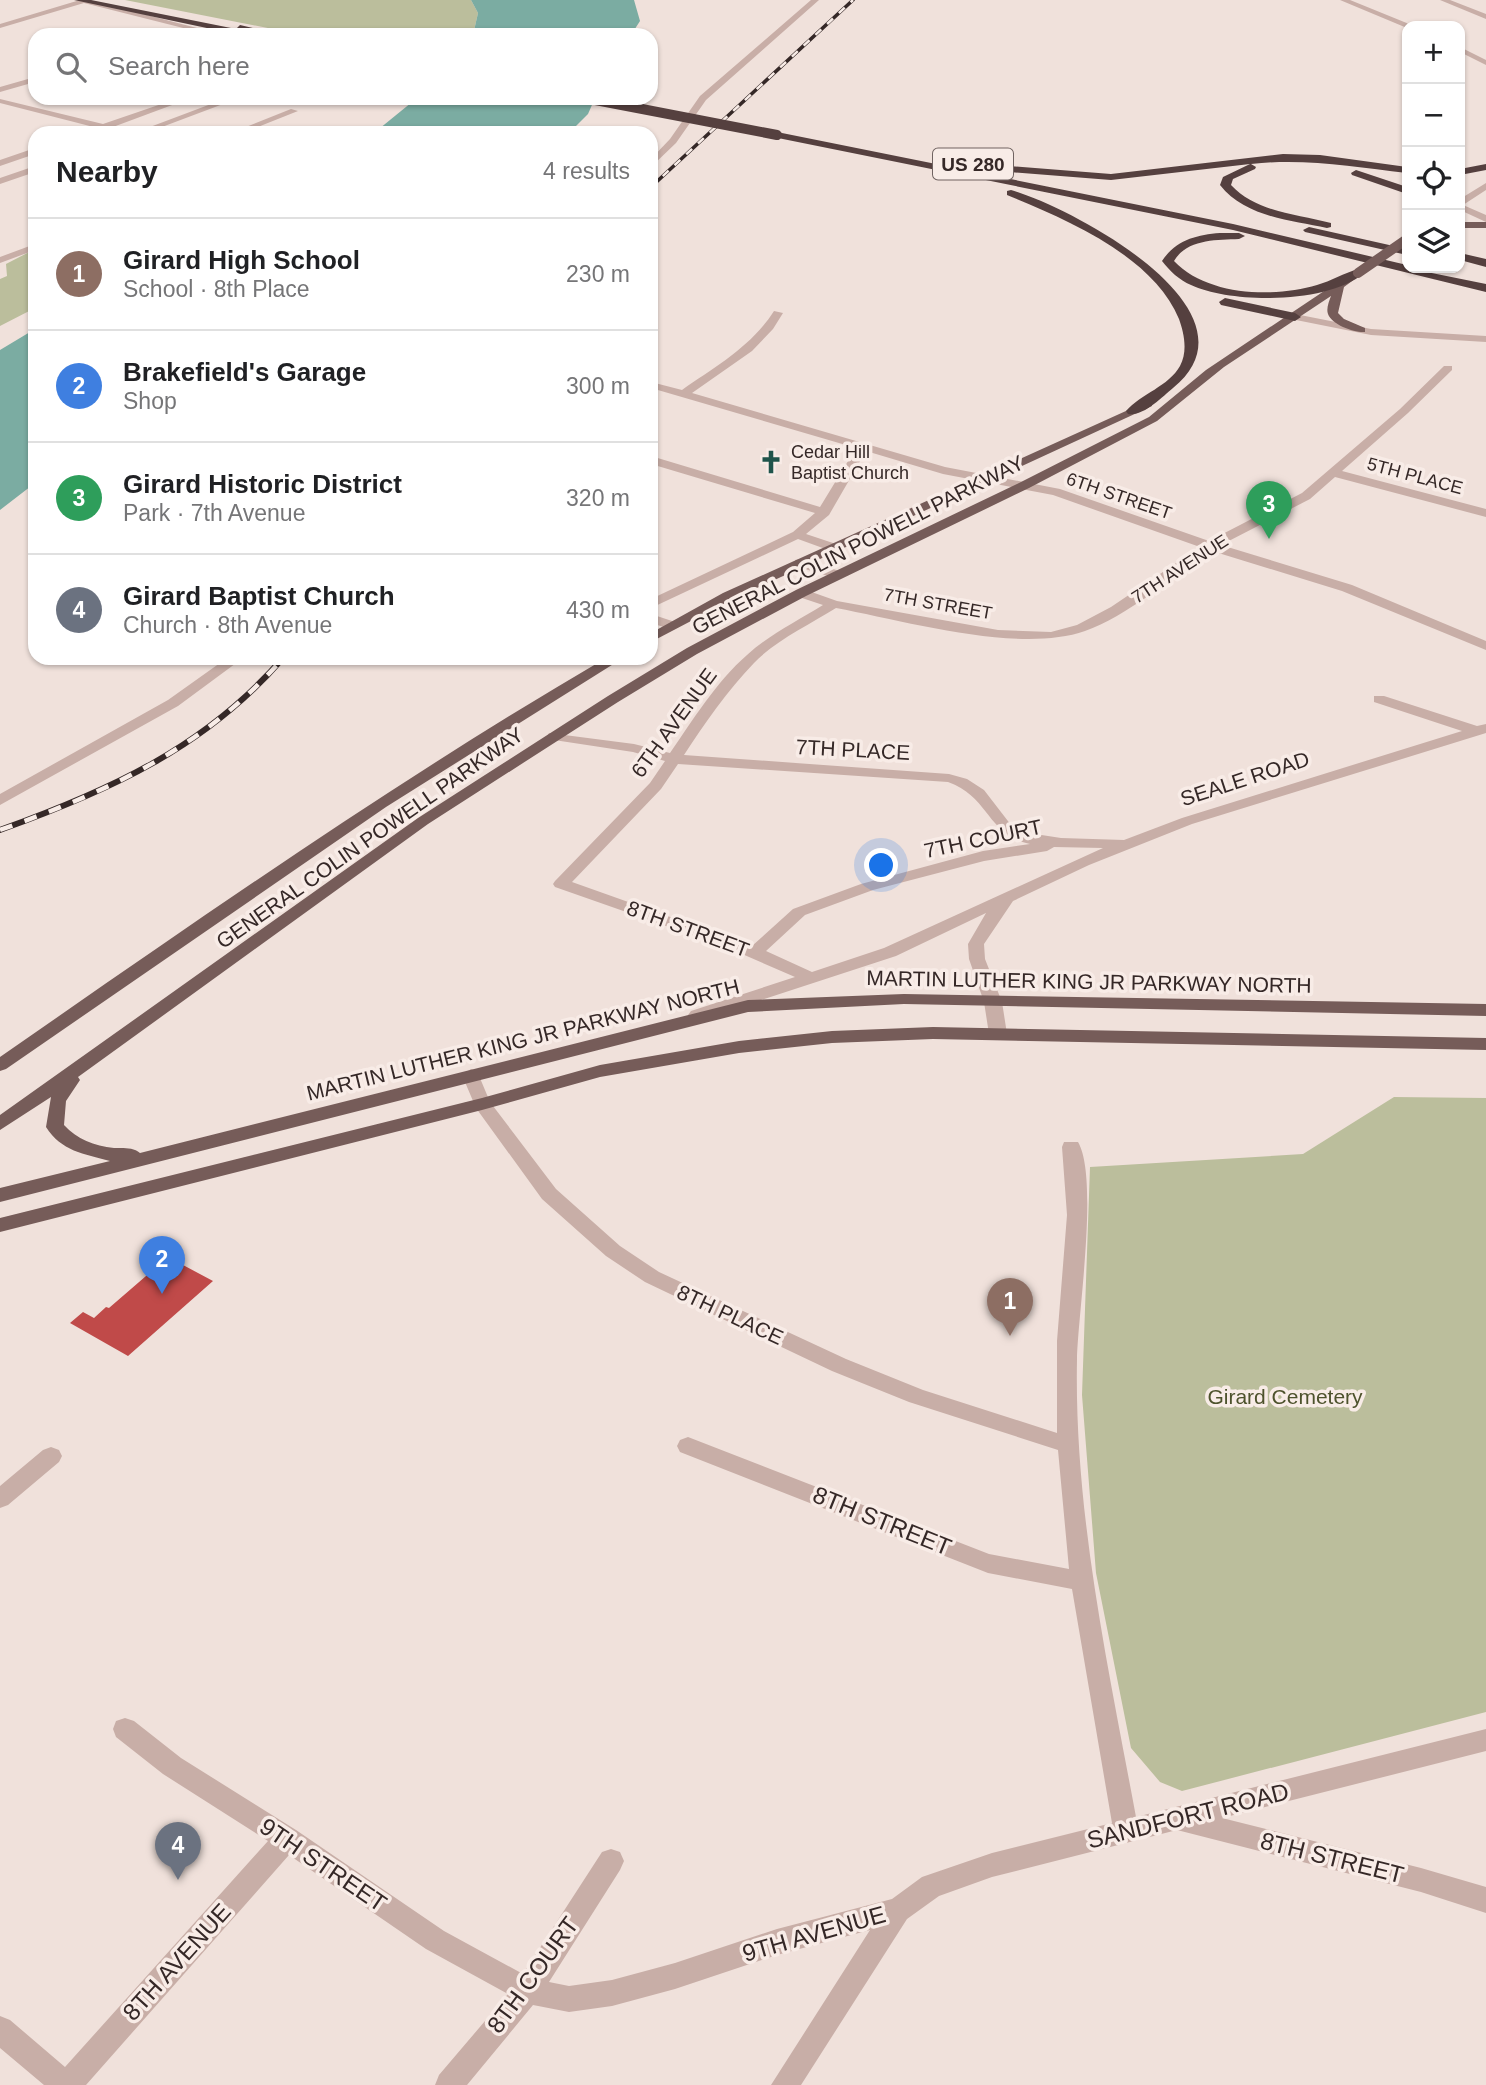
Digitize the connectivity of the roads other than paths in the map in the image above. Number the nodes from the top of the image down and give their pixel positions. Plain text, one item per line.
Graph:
1 (109, 0) edge
2 (815, 0) edge
3 (1344, 0) edge
4 (1444, 0) edge
5 (81, 1) edge
6 (1486, 17) edge
7 (1402, 23) edge
8 (0, 26) edge
9 (190, 28) edge
10 (218, 28) edge
11 (245, 28) edge
12 (1465, 52) edge
13 (1486, 62) edge
14 (28, 81) edge
15 (0, 90) edge
16 (0, 101) edge
17 (167, 105) edge
18 (216, 105) edge
19 (624, 105) edge
20 (646, 105) edge
21 (295, 111) dead end
22 (100, 126) edge
23 (107, 126) edge
24 (157, 126) edge
25 (255, 126) edge
26 (781, 133) junction
27 (28, 153) edge
28 (658, 157) edge
29 (1320, 158) junction
30 (0, 163) edge
31 (923, 164) junction
32 (972, 164) junction
33 (1486, 167) edge
34 (1402, 169) edge
35 (28, 171) edge
36 (1465, 171) edge
37 (0, 181) edge
38 (1402, 181) edge
39 (1486, 186) edge
40 (1402, 189) edge
41 (1139, 195) dead end
42 (1162, 200) dead end
43 (1465, 201) edge
44 (1185, 204) dead end
45 (1465, 208) edge
46 (1208, 209) dead end
47 (1486, 219) edge
48 (1465, 225) edge
49 (1486, 225) edge
50 (1402, 241) edge
51 (1402, 245) edge
52 (1318, 247) junction
53 (28, 250) edge
54 (1402, 251) edge
55 (1465, 258) edge
56 (0, 260) edge
57 (1486, 263) edge
58 (1144, 265) junction
59 (1465, 266) edge
60 (1486, 271) edge
61 (1358, 273) junction
62 (1339, 286) junction
63 (1209, 288) junction
64 (1486, 288) edge
65 (778, 313) dead end
66 (1295, 317) junction
67 (1361, 330) junction
68 (1486, 339) edge
69 (1219, 367) junction
70 (1448, 368) dead end
71 (658, 387) edge
72 (684, 394) junction
73 (1133, 411) junction
74 (863, 446) junction
75 (658, 462) edge
76 (1335, 473) junction
77 (984, 479) junction
78 (1025, 485) junction
79 (825, 512) junction
80 (1486, 513) edge
81 (797, 535) junction
82 (1210, 546) junction
83 (835, 548) junction
84 (800, 563) junction
85 (838, 575) junction
86 (801, 593) junction
87 (658, 601) edge
88 (834, 604) junction
89 (658, 621) edge
90 (673, 626) junction
91 (1069, 632) joint
92 (658, 634) edge
93 (1486, 646) edge
94 (226, 665) edge
95 (604, 665) edge
96 (1379, 699) dead end
97 (1482, 729) edge
98 (554, 736) junction
99 (676, 759) junction
100 (0, 800) edge
101 (1074, 842) junction
102 (1127, 844) junction
103 (561, 884) joint
104 (1023, 889) junction
105 (754, 953) junction
106 (813, 978) junction
107 (993, 1002) junction
108 (1486, 1010) edge
109 (671, 1024) junction
110 (998, 1034) junction
111 (1486, 1044) edge
112 (0, 1065) edge
113 (76, 1071) junction
114 (471, 1075) junction
115 (482, 1104) junction
116 (0, 1124) edge
117 (1070, 1147) dead end
118 (181, 1149) junction
119 (153, 1156) junction
120 (189, 1178) junction
121 (0, 1195) edge
122 (0, 1225) edge
123 (1068, 1445) junction
124 (688, 1446) dead end
125 (51, 1455) dead end
126 (0, 1499) edge
127 (1081, 1581) junction
128 (125, 1729) dead end
129 (1486, 1740) edge
130 (1178, 1819) junction
131 (1126, 1832) junction
132 (287, 1839) junction
133 (611, 1861) dead end
134 (1486, 1900) edge
135 (898, 1910) junction
136 (528, 1990) junction
137 (0, 2030) edge
138 (66, 2085) edge
139 (449, 2085) edge
140 (785, 2085) edge

1 - 11 highway
2 - 28 street
3 - 7 street
4 - 6 street
5 - 8 street
5 - 9 street
5 - 10 highway
12 - 13 street
14 - 15 street
16 - 22 street
17 - 23 street
18 - 24 street
19 - 26 highway, US 280, bridge
20 - 26 highway, US 280, bridge
21 - 25 street
26 - 31 highway, US 280
26 - 32 highway, US 280
27 - 30 street
29 - 32 highway
29 - 34 highway
29 - 38 highway
31 - 52 highway, US 280
31 - 58 highway
32 - 41 highway, US 280
33 - 36 highway
35 - 37 street
39 - 43 street
40 - 50 highway
42 - 44 highway
45 - 47 street
46 - 54 highway
48 - 49 main road
51 - 61 main road, GENERAL COLIN POWELL PARKWAY, bridge
52 - 63 highway
52 - 64 highway, US 280
53 - 56 street
55 - 57 highway
58 - 66 highway
58 - 73 highway
59 - 60 highway
61 - 62 main road, GENERAL COLIN POWELL PARKWAY
61 - 63 highway
62 - 66 main road, GENERAL COLIN POWELL PARKWAY
62 - 67 main road
63 - 66 highway
65 - 72 street
66 - 67 street
66 - 69 main road, GENERAL COLIN POWELL PARKWAY
67 - 68 street
69 - 73 main road, GENERAL COLIN POWELL PARKWAY
69 - 78 main road, GENERAL COLIN POWELL PARKWAY
70 - 76 street, 7TH AVENUE
71 - 72 street, 6TH STREET
72 - 74 street, 6TH STREET
73 - 77 main road, GENERAL COLIN POWELL PARKWAY
74 - 77 street, 6TH STREET
74 - 79 street
75 - 79 street
76 - 80 street, 5TH PLACE
76 - 82 street, 7TH AVENUE
77 - 78 street, 6TH STREET
77 - 83 main road, GENERAL COLIN POWELL PARKWAY
78 - 82 street, 6TH STREET
78 - 85 main road, GENERAL COLIN POWELL PARKWAY
79 - 81 street
81 - 83 street
81 - 87 street
82 - 91 street, 7TH AVENUE
82 - 93 street, 6TH STREET
83 - 84 main road, GENERAL COLIN POWELL PARKWAY
84 - 85 street
84 - 90 main road, GENERAL COLIN POWELL PARKWAY
85 - 86 main road, GENERAL COLIN POWELL PARKWAY
86 - 88 street, 7TH STREET
86 - 98 main road, GENERAL COLIN POWELL PARKWAY
88 - 91 street, 7TH STREET
88 - 99 street, 6TH AVENUE
89 - 90 street
90 - 92 main road, GENERAL COLIN POWELL PARKWAY
94 - 100 street
95 - 112 main road, GENERAL COLIN POWELL PARKWAY
96 - 97 street
97 - 102 street, SEALE ROAD
98 - 99 street, 7TH PLACE
98 - 113 main road, GENERAL COLIN POWELL PARKWAY
99 - 101 street, 7TH PLACE
99 - 103 street, 6TH AVENUE
101 - 102 street, 7TH PLACE
101 - 105 street, 7TH COURT
102 - 104 street, SEALE ROAD
103 - 105 street, 8TH STREET
104 - 106 street, SEALE ROAD
104 - 107 street, SEALE ROAD
105 - 106 street, 8TH STREET
106 - 109 street, SEALE ROAD
107 - 108 main road, MARTIN LUTHER KING JR PARKWAY NORTH
107 - 109 main road, MARTIN LUTHER KING JR PARKWAY NORTH
107 - 110 street, SEALE ROAD
109 - 114 main road, MARTIN LUTHER KING JR PARKWAY NORTH
110 - 111 main road
110 - 115 main road
113 - 116 main road, GENERAL COLIN POWELL PARKWAY
113 - 119 main road
114 - 115 street, 8TH PLACE
114 - 118 main road, MARTIN LUTHER KING JR PARKWAY NORTH
115 - 120 main road
115 - 123 street, 8TH PLACE
117 - 123 street
118 - 119 main road, MARTIN LUTHER KING JR PARKWAY NORTH
118 - 120 main road
119 - 121 main road, MARTIN LUTHER KING JR PARKWAY NORTH
120 - 122 main road
123 - 127 street
124 - 127 street, 8TH STREET
125 - 126 street
127 - 131 street
128 - 132 street, 9TH STREET
129 - 130 street, SANDFORT ROAD
130 - 131 street, SANDFORT ROAD
130 - 134 street, 8TH STREET
131 - 135 street, SANDFORT ROAD
132 - 136 street, 9TH STREET
132 - 138 street, 8TH AVENUE
133 - 136 street, 8TH COURT
135 - 136 street, 9TH AVENUE
135 - 140 street, 9TH AVENUE
136 - 139 street, 8TH COURT
137 - 138 street

